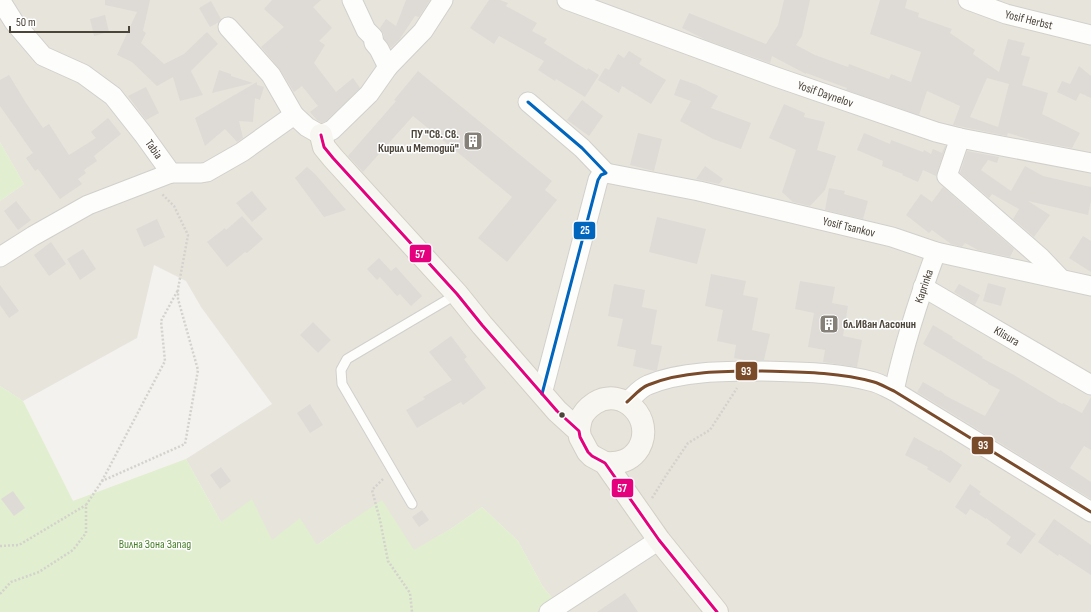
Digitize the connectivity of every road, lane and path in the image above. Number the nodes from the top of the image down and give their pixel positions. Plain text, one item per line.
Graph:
1 (1, 0) edge
2 (352, 0) edge
3 (443, 0) edge
4 (567, 0) edge
5 (968, 0) edge
6 (228, 27) dead end
7 (1091, 35) edge
8 (388, 66) junction
9 (528, 102) dead end
10 (294, 114) junction
11 (321, 135) junction
12 (960, 138) junction
13 (1091, 163) edge
14 (171, 173) junction
15 (606, 173) junction
16 (149, 180) junction
17 (936, 252) junction
18 (0, 257) edge
19 (1061, 279) junction
20 (1091, 286) edge
21 (923, 287) junction
22 (178, 289) junction
23 (457, 294) junction
24 (748, 371) junction
25 (1091, 385) edge
26 (894, 391) junction
27 (542, 394) junction
28 (627, 402) junction
29 (579, 431) junction
30 (381, 451) junction
31 (605, 463) junction
32 (102, 481) junction
33 (412, 504) dead end
34 (86, 505) junction
35 (1091, 512) edge
36 (642, 516) junction
37 (659, 540) junction
38 (0, 546) edge
39 (0, 594) edge
40 (412, 612) edge
41 (549, 612) edge
42 (717, 612) edge

1 - 14 street, Tabia
2 - 8 street
3 - 8 street
4 - 12 street, Yosif Daynelov
5 - 7 street, Yosif Herbst
6 - 10 street
8 - 11 street
9 - 15 street
10 - 11 street
10 - 14 street
11 - 23 street
12 - 13 street, Yosif Daynelov
12 - 19 street
14 - 16 street, Tabia
15 - 17 street, Yosif Tsankov
15 - 27 street
16 - 18 street, Tabia
16 - 22 path
17 - 19 street, Yosif Tsankov
17 - 21 street, Kaprinka
19 - 20 street, Yosif Tsankov
21 - 25 street, Klisura
21 - 26 street, Kaprinka
22 - 32 path
22 - 32 path
23 - 27 street
23 - 30 lane
24 - 26 street
24 - 28 street
24 - 36 path
26 - 35 street
27 - 29 street
28 - 29 street
28 - 31 street
29 - 31 street
30 - 33 lane
30 - 40 path
31 - 36 street
32 - 34 path
34 - 38 path
34 - 39 path
36 - 37 street
37 - 41 street
37 - 42 street

